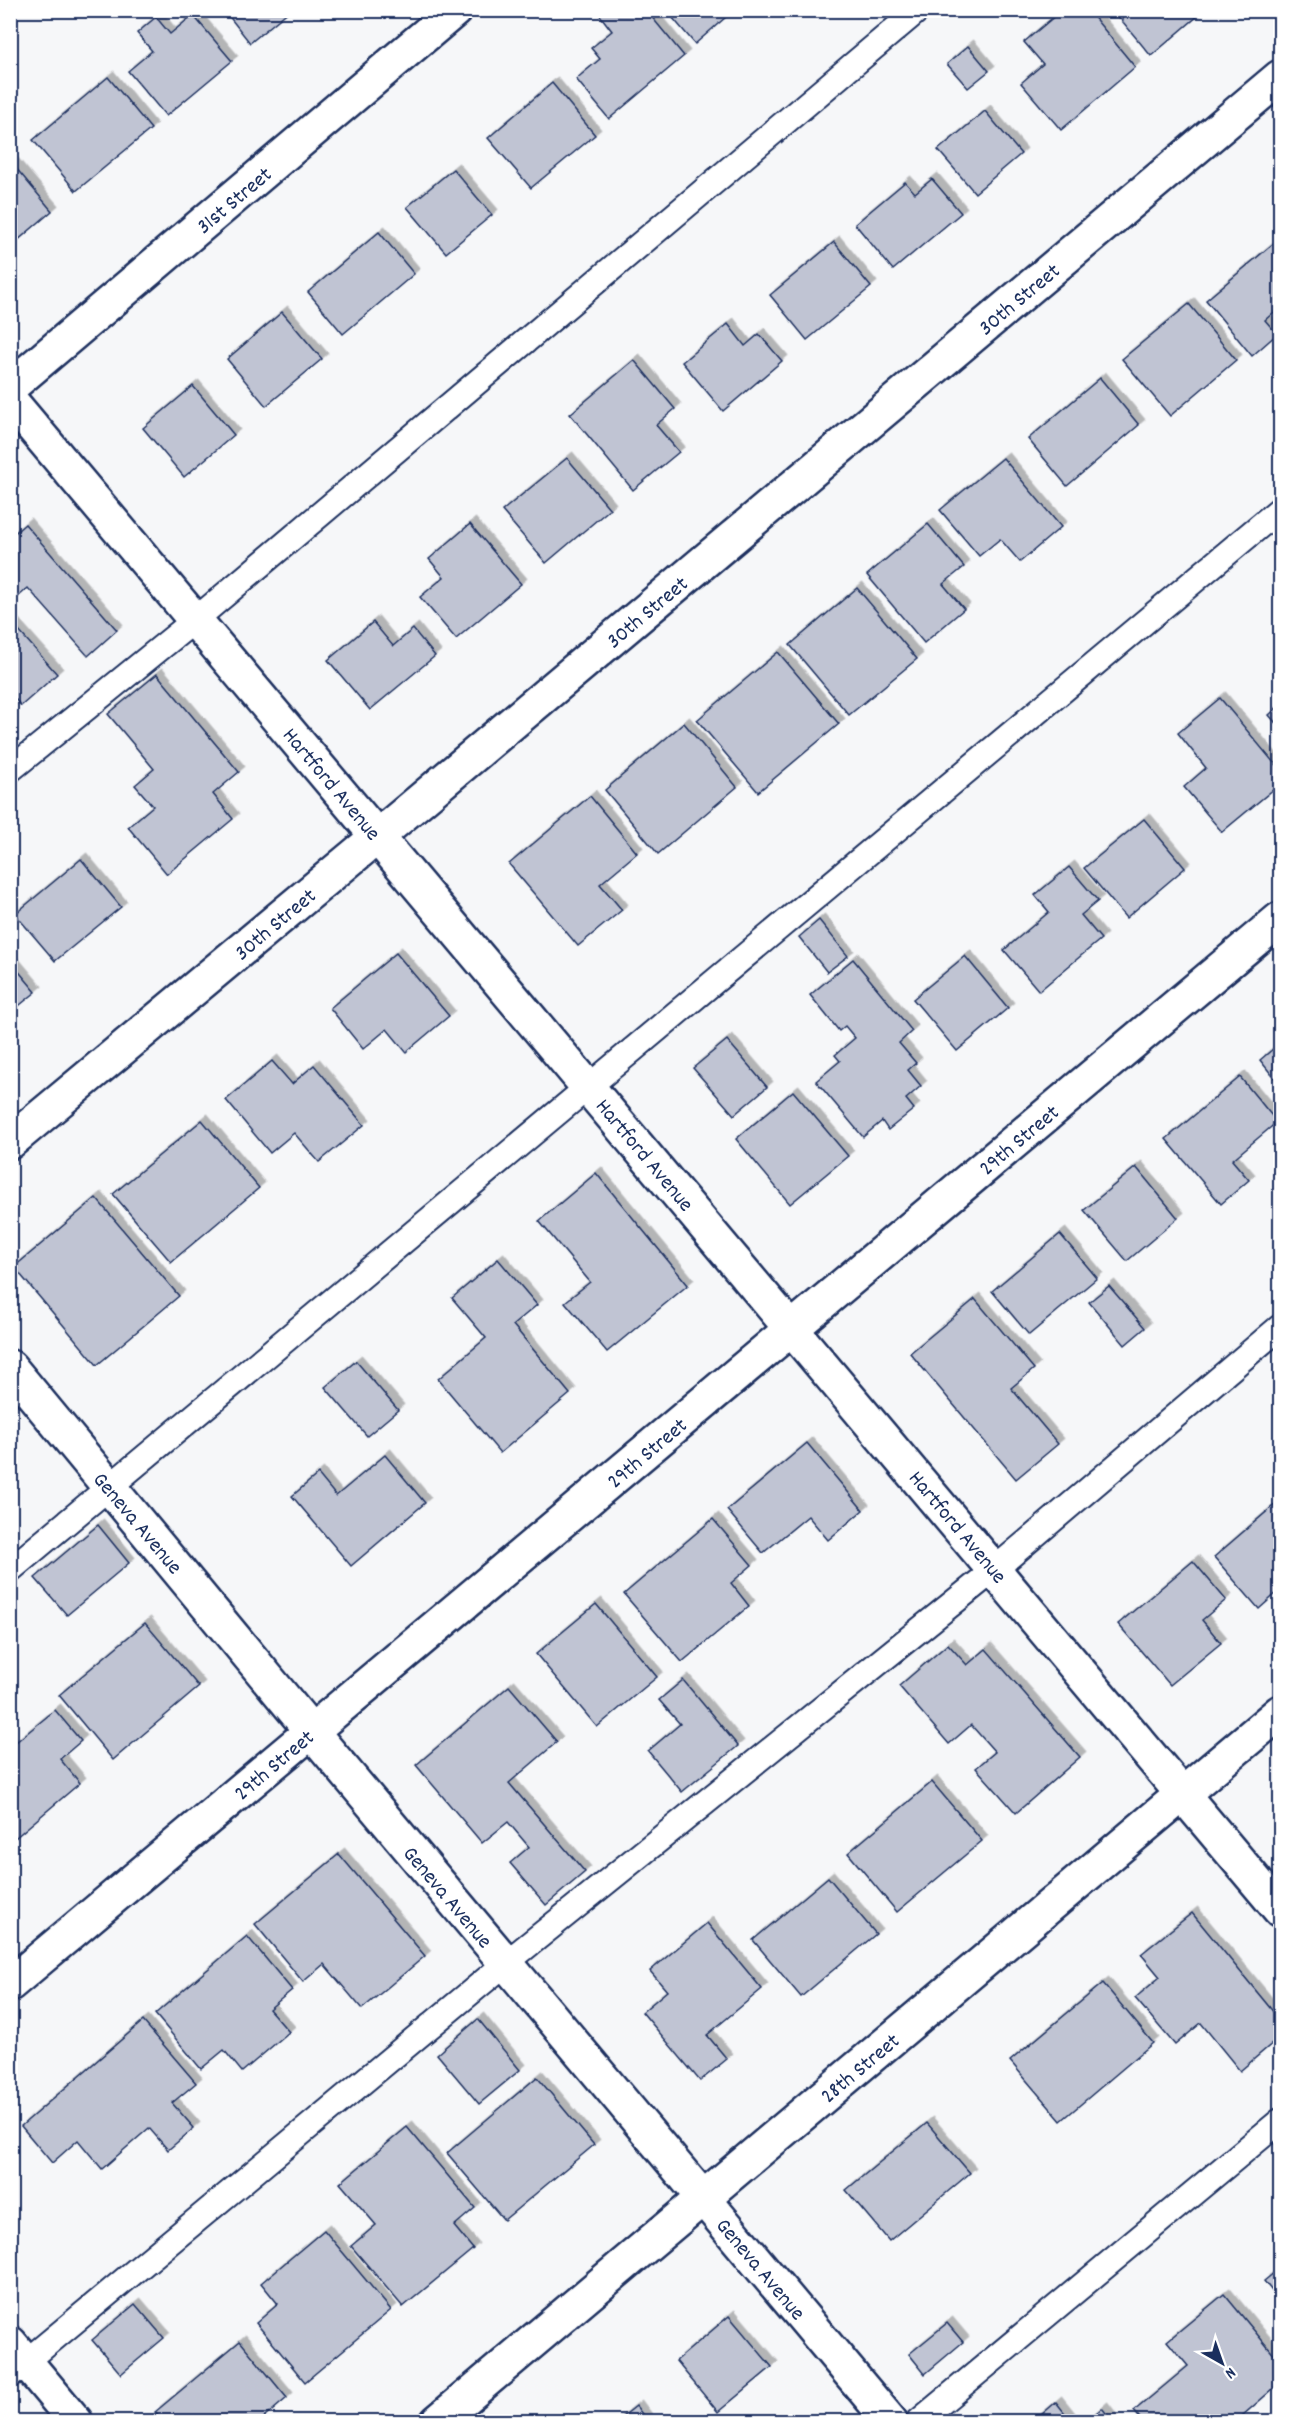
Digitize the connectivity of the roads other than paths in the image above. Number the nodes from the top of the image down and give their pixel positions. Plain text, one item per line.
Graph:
1 (455, 10) edge
2 (918, 10) edge
3 (1281, 77) edge
4 (10, 387) edge
5 (10, 400) edge
6 (1281, 509) edge
7 (195, 620) junction
8 (10, 770) edge
9 (378, 836) junction
10 (1281, 919) edge
11 (588, 1086) junction
12 (10, 1142) edge
13 (1281, 1327) edge
14 (792, 1328) junction
15 (10, 1367) edge
16 (110, 1487) junction
17 (995, 1569) junction
18 (10, 1570) edge
19 (1281, 1712) edge
20 (312, 1732) junction
21 (1184, 1794) junction
22 (1281, 1910) edge
23 (506, 1963) junction
24 (10, 1984) edge
25 (1281, 2121) edge
26 (703, 2198) junction
27 (16, 2360) edge
28 (76, 2421) edge
29 (437, 2421) edge
30 (891, 2421) edge
31 (918, 2421) edge

1 - 4 street, 31st Street
2 - 7 lane
3 - 9 street, 30th Street
5 - 7 street, Hartford Avenue
6 - 11 lane
7 - 8 lane
7 - 9 street, Hartford Avenue
9 - 11 street, Hartford Avenue
9 - 12 street, 30th Street
10 - 14 street, 29th Street
11 - 14 street, Hartford Avenue
11 - 16 lane
13 - 17 lane
14 - 17 street, Hartford Avenue
14 - 20 street, 29th Street
15 - 16 street, Geneva Avenue
16 - 18 lane
16 - 20 street, Geneva Avenue
17 - 21 street, Hartford Avenue
17 - 23 lane
19 - 21 street, 28th Street
20 - 23 street, Geneva Avenue
20 - 24 street, 29th Street
21 - 22 street, Hartford Avenue
21 - 26 street, 28th Street
23 - 26 street, Geneva Avenue
23 - 27 lane
25 - 31 lane
26 - 29 street, 28th Street
26 - 30 street, Geneva Avenue
27 - 28 street

